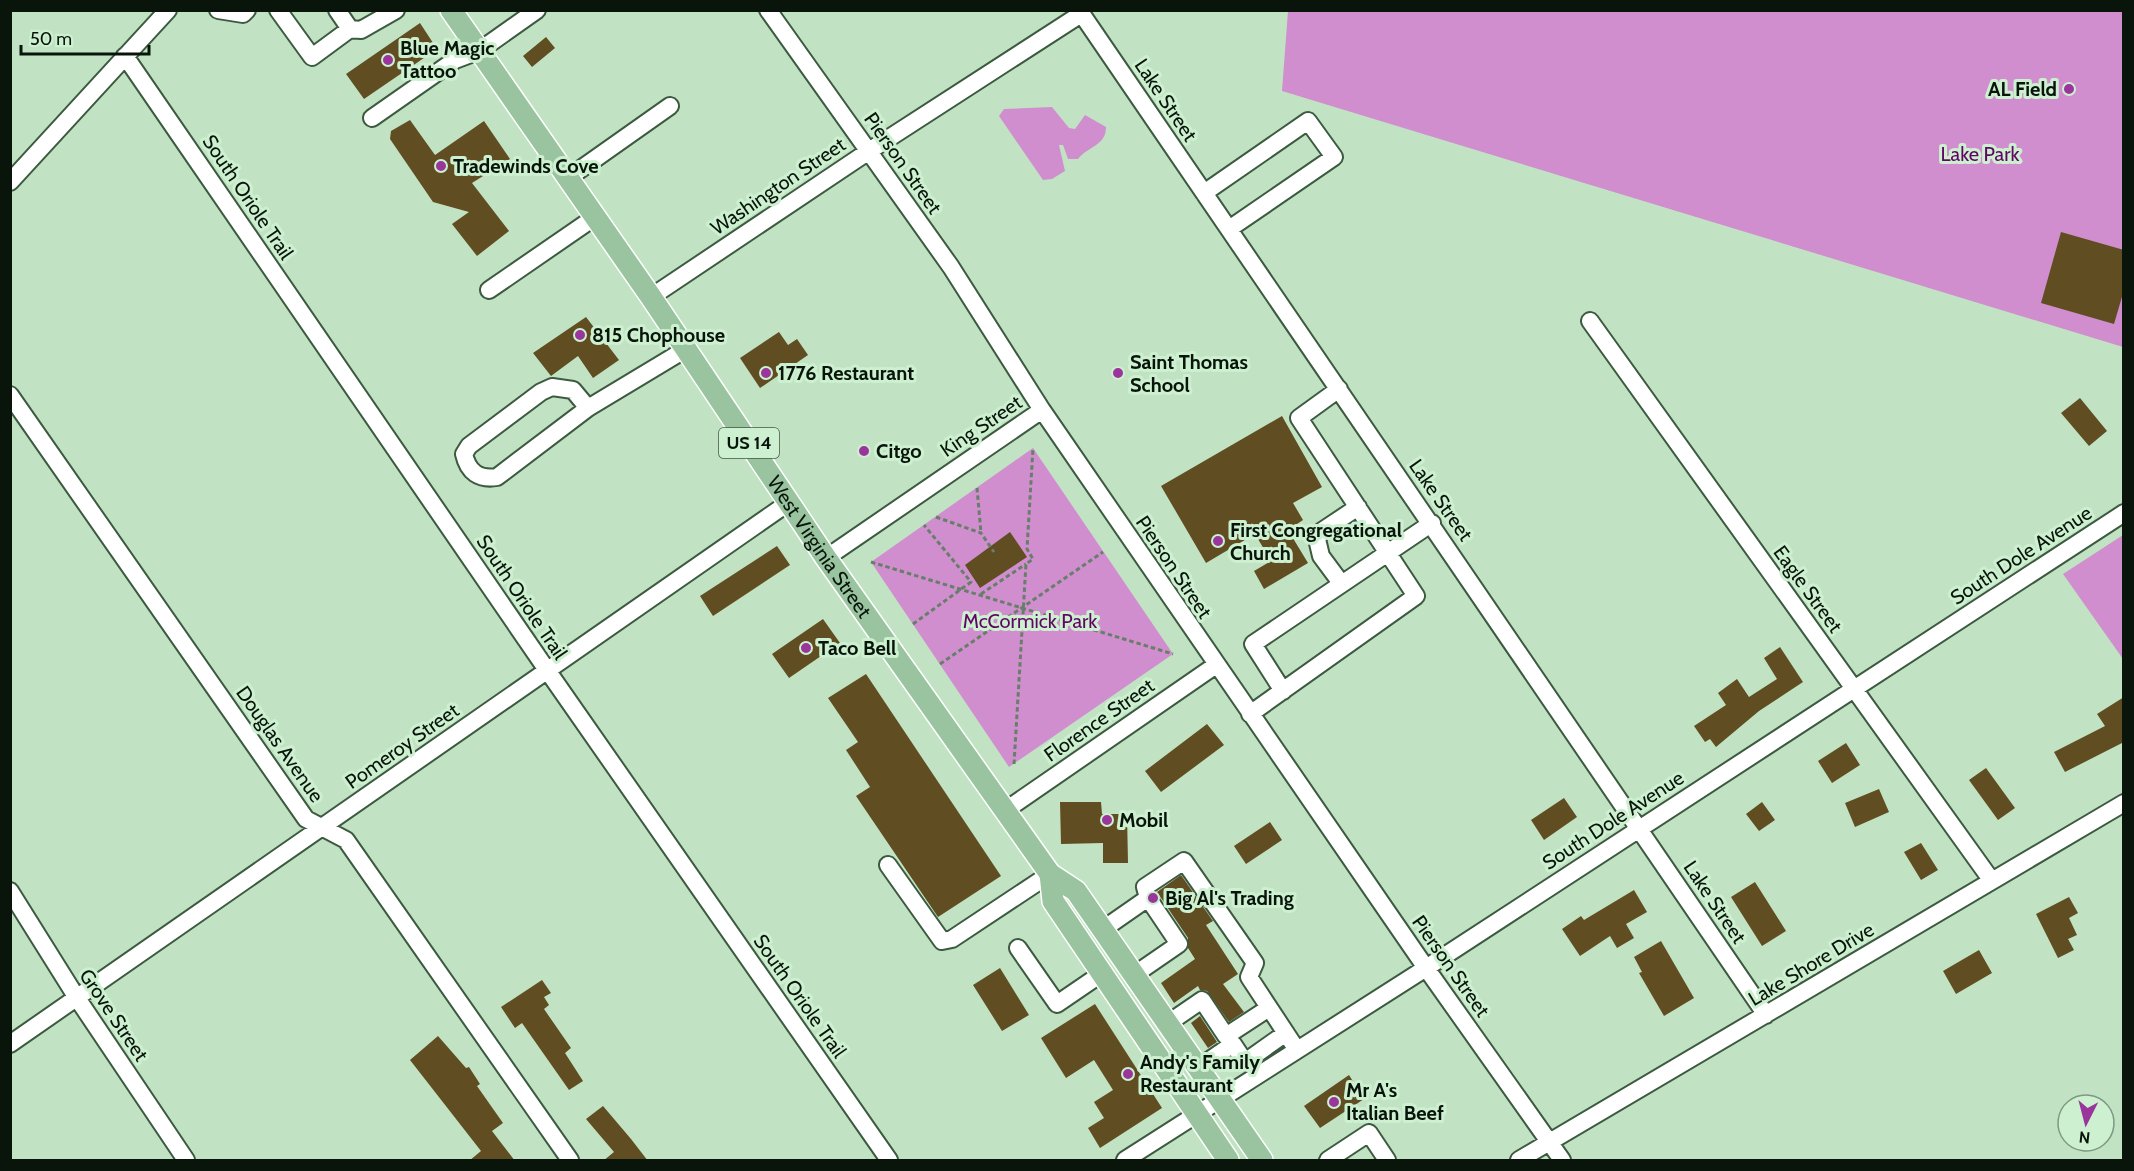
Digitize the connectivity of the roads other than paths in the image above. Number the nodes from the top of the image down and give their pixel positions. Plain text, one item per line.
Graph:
1 (168, 10) edge
2 (218, 10) edge
3 (247, 10) edge
4 (278, 10) edge
5 (337, 10) edge
6 (396, 10) edge
7 (451, 10) edge
8 (537, 10) edge
9 (768, 10) edge
10 (1080, 12) edge
11 (350, 28) junction
12 (479, 51) junction
13 (125, 56) junction
14 (670, 106) dead end
15 (372, 118) dead end
16 (869, 151) junction
17 (568, 178) junction
18 (10, 182) edge
19 (1204, 193) junction
20 (595, 217) junction
21 (1229, 229) junction
22 (489, 290) dead end
23 (651, 297) junction
24 (1590, 321) dead end
25 (686, 349) junction
26 (1339, 388) junction
27 (10, 395) edge
28 (588, 408) junction
29 (1042, 410) junction
30 (788, 502) junction
31 (1358, 507) junction
32 (2124, 513) edge
33 (1431, 523) junction
34 (1387, 552) junction
35 (826, 558) junction
36 (1341, 583) junction
37 (1216, 665) junction
38 (547, 670) junction
39 (1854, 689) junction
40 (1283, 691) junction
41 (1250, 714) junction
42 (2124, 803) edge
43 (1006, 810) junction
44 (324, 827) junction
45 (1639, 827) junction
46 (888, 865) dead end
47 (1050, 873) junction
48 (1992, 881) junction
49 (10, 891) edge
50 (1148, 898) junction
51 (1102, 930) junction
52 (1018, 948) dead end
53 (1129, 968) junction
54 (1426, 968) junction
55 (1101, 974) junction
56 (76, 998) junction
57 (1269, 1008) junction
58 (1766, 1015) junction
59 (1167, 1024) junction
60 (1286, 1033) junction
61 (1229, 1040) junction
62 (10, 1044) edge
63 (1297, 1050) junction
64 (1245, 1062) junction
65 (1198, 1068) junction
66 (1254, 1077) junction
67 (1219, 1098) junction
68 (1197, 1114) junction
69 (1552, 1142) junction
70 (186, 1161) edge
71 (570, 1161) edge
72 (889, 1161) edge
73 (1125, 1161) edge
74 (1228, 1161) edge
75 (1262, 1161) edge
76 (1328, 1161) edge
77 (1387, 1161) edge
78 (1520, 1161) edge
79 (1563, 1161) edge

1 - 13 street
2 - 3 street
4 - 11 street
5 - 11 street
6 - 11 street
7 - 12 main road, West Virginia Street / US 14
8 - 12 street
9 - 16 street, Pierson Street
10 - 16 street, Washington Street
10 - 19 street, Lake Street
12 - 15 street
12 - 17 main road, West Virginia Street / US 14
13 - 18 street
13 - 38 street, South Oriole Trail
14 - 17 street
16 - 23 street, Washington Street
16 - 29 street, Pierson Street
17 - 20 main road, West Virginia Street / US 14
19 - 21 street, Lake Street
19 - 21 street
20 - 22 street
20 - 23 main road, West Virginia Street / US 14
21 - 26 street, Lake Street
23 - 25 main road, West Virginia Street / US 14
24 - 39 street, Eagle Street
25 - 28 street
25 - 30 main road, West Virginia Street / US 14
26 - 31 street
26 - 33 street, Lake Street
27 - 44 street, Douglas Avenue
28 - 28 street
29 - 35 street, King Street
29 - 37 street, Pierson Street
30 - 35 main road, West Virginia Street / US 14
30 - 38 street, Pomeroy Street
31 - 34 street
31 - 36 street
32 - 39 street, South Dole Avenue
33 - 34 street
33 - 45 street, Lake Street
34 - 36 street
34 - 40 street
35 - 43 main road, West Virginia Street / US 14
36 - 40 street
37 - 41 street, Pierson Street
37 - 43 street, Florence Street
38 - 44 street, Pomeroy Street
38 - 72 street, South Oriole Trail
39 - 45 street, South Dole Avenue
39 - 48 street, Eagle Street
40 - 41 street
41 - 54 street, Pierson Street
42 - 48 street, Lake Shore Drive
43 - 47 main road, West Virginia Street / US 14
44 - 56 street, Pomeroy Street
44 - 71 street, Douglas Avenue
45 - 54 street, South Dole Avenue
45 - 58 street, Lake Street
46 - 47 street
47 - 51 main road, West Virginia Street / US 14
47 - 55 main road, West Virginia Street / US 14
48 - 58 street, Lake Shore Drive
49 - 56 street, Grove Street
50 - 51 street
50 - 53 street
50 - 57 street
51 - 53 main road, West Virginia Street / US 14
52 - 55 street
53 - 55 main road
53 - 59 main road, West Virginia Street / US 14
54 - 63 street, South Dole Avenue
54 - 69 street, Pierson Street
55 - 68 main road, West Virginia Street / US 14
56 - 62 street, Pomeroy Street
56 - 70 street, Grove Street
57 - 60 street
57 - 61 street
58 - 69 street, Lake Shore Drive
59 - 61 street
59 - 65 main road, West Virginia Street / US 14
60 - 63 street
60 - 64 street
61 - 64 street
61 - 65 street
63 - 66 street, South Dole Avenue
64 - 66 street
65 - 67 main road, West Virginia Street / US 14
66 - 67 street, South Dole Avenue
67 - 68 street, South Dole Avenue
67 - 75 main road, West Virginia Street / US 14
68 - 73 street, South Dole Avenue
68 - 74 main road, West Virginia Street / US 14
69 - 78 street, Lake Shore Drive
69 - 79 street, Pierson Street
76 - 77 street

